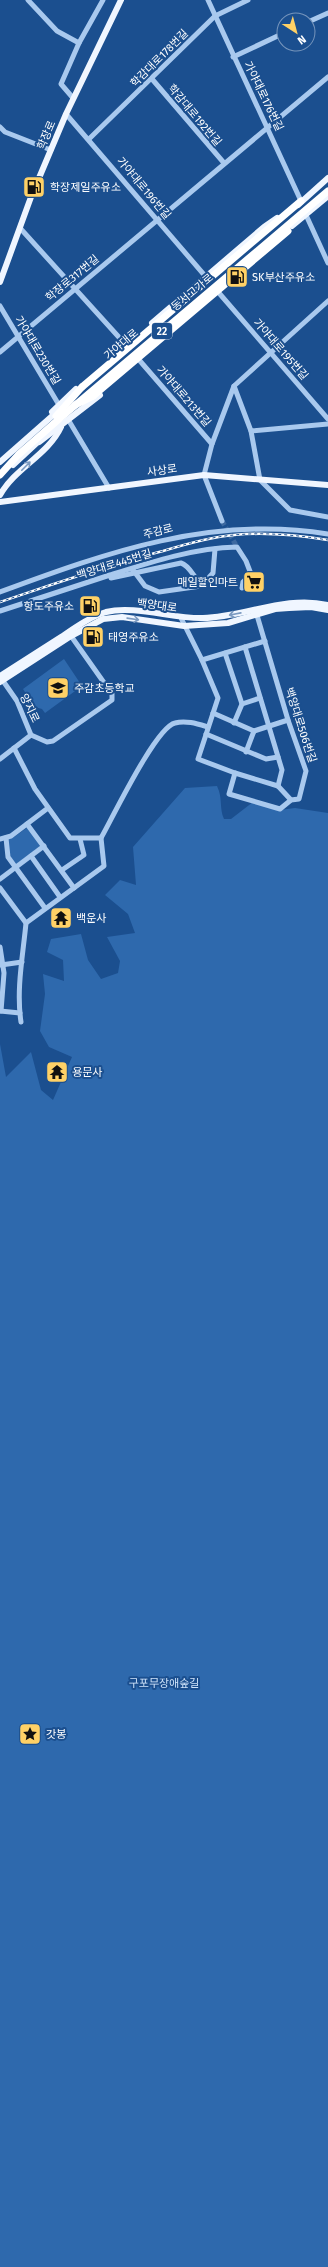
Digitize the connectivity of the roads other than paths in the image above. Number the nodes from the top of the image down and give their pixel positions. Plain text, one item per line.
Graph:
1 (28, 0) edge
2 (103, 0) edge
3 (121, 0) edge
4 (208, 0) edge
5 (248, 0) edge
6 (328, 13) edge
7 (215, 16) junction
8 (316, 18) edge
9 (276, 37) edge
10 (79, 43) junction
11 (233, 57) junction
12 (328, 77) edge
13 (152, 79) junction
14 (73, 98) junction
15 (66, 114) junction
16 (0, 127) edge
17 (268, 127) junction
18 (89, 139) junction
19 (51, 150) junction
20 (224, 164) junction
21 (328, 178) edge
22 (328, 185) edge
23 (328, 191) edge
24 (328, 196) edge
25 (301, 201) junction
26 (306, 215) junction
27 (157, 218) junction
28 (20, 228) junction
29 (328, 263) edge
30 (206, 277) junction
31 (0, 282) edge
32 (76, 289) junction
33 (220, 293) junction
34 (328, 301) edge
35 (0, 306) edge
36 (19, 336) junction
37 (126, 345) junction
38 (0, 352) edge
39 (271, 353) junction
40 (140, 361) junction
41 (234, 386) junction
42 (59, 405) junction
43 (75, 406) junction
44 (56, 416) junction
45 (328, 419) edge
46 (69, 421) junction
47 (328, 424) edge
48 (62, 426) junction
49 (251, 431) junction
50 (22, 442) junction
51 (212, 444) junction
52 (32, 448) junction
53 (0, 462) edge
54 (0, 469) edge
55 (0, 476) edge
56 (204, 476) junction
57 (260, 480) junction
58 (328, 485) edge
59 (109, 488) junction
60 (0, 495) edge
61 (0, 502) edge
62 (328, 518) edge
63 (222, 521) tunnel mouth
64 (328, 534) edge
65 (215, 549) junction
66 (133, 571) junction
67 (204, 585) junction
68 (242, 588) dead end
69 (0, 592) edge
70 (328, 604) edge
71 (328, 610) edge
72 (0, 611) edge
73 (256, 612) junction
74 (181, 618) junction
75 (184, 626) junction
76 (71, 636) junction
77 (265, 641) junction
78 (245, 647) junction
79 (225, 653) junction
80 (202, 660) junction
81 (0, 679) edge
82 (260, 698) junction
83 (242, 704) junction
84 (213, 713) junction
85 (288, 720) junction
86 (234, 723) junction
87 (269, 726) junction
88 (208, 727) junction
89 (254, 731) junction
90 (206, 734) junction
91 (31, 735) junction
92 (14, 748) junction
93 (246, 752) junction
94 (278, 757) junction
95 (0, 759) edge
96 (235, 773) junction
97 (278, 786) junction
98 (290, 800) junction
99 (48, 808) junction
100 (27, 824) junction
101 (6, 838) junction
102 (101, 838) junction
103 (0, 839) edge
104 (80, 839) junction
105 (44, 846) junction
106 (31, 856) junction
107 (15, 868) junction
108 (62, 870) junction
109 (0, 879) edge
110 (0, 888) edge
111 (74, 888) junction
112 (60, 897) junction
113 (45, 908) junction
114 (26, 923) junction
115 (0, 947) edge
116 (22, 962) junction
117 (1, 965) edge
118 (0, 1011) edge
119 (20, 1013) junction
120 (21, 1022) dead end

1 - 10 street
2 - 10 street
3 - 14 main road, 학장로
4 - 7 street, 가야대로176번길
5 - 7 street, 학감대로178번길
6 - 8 street
7 - 11 street, 가야대로176번길
7 - 13 street, 학감대로178번길
9 - 11 street
10 - 14 street
11 - 17 street, 가야대로176번길
12 - 17 street
13 - 18 street, 학감대로178번길
13 - 20 street, 학감대로192번길
14 - 15 main road, 학장로
15 - 18 street, 가야대로196번길
15 - 19 main road, 학장로
16 - 19 street
17 - 20 street
17 - 25 street, 가야대로176번길
18 - 27 street, 가야대로196번길
19 - 28 main road, 학장로
20 - 27 street
21 - 25 main road, 가야대로
22 - 44 highway, 동서고가로 / 22, bridge
23 - 43 highway, 동서고가로 / 22, bridge
24 - 26 main road, 가야대로
25 - 30 main road
25 - 44 highway, bridge
25 - 50 main road, 가야대로
26 - 29 street
26 - 33 main road
26 - 43 highway, bridge
26 - 52 main road, 가야대로
27 - 30 street, 가야대로196번길
27 - 32 street, 학장로317번길
28 - 31 main road, 학장로
28 - 32 street
30 - 37 main road
32 - 36 street, 학장로317번길
32 - 37 street
33 - 39 street, 가야대로195번길
33 - 40 main road
34 - 39 street
35 - 36 street, 가야대로230번길
36 - 38 street, 학장로317번길
36 - 42 street, 가야대로230번길
37 - 42 main road
39 - 41 street
39 - 45 street, 가야대로195번길
40 - 46 main road
40 - 51 street, 가야대로213번길
41 - 49 street
41 - 51 street
42 - 50 main road
43 - 55 highway, 동서고가로 / 22
44 - 54 highway, 동서고가로 / 22
46 - 48 main road
46 - 59 street
47 - 49 street
48 - 52 main road
60 -> 48 main road
49 - 57 street
50 - 53 main road, 가야대로
51 - 56 street
52 - 55 main road, 가야대로
56 - 57 main road, 사상로
56 - 59 main road, 사상로
56 - 63 street
57 - 58 main road, 사상로
57 - 62 street
59 - 61 main road, 사상로
64 - 69 street, 주감로
65 - 66 street, 백양대로445번길
65 - 67 street
65 - 68 street, 백양대로445번길
66 - 67 street
66 - 67 street
66 - 72 street, 백양대로445번길
70 - 73 main road, 백양대로
71 - 73 main road, 백양대로
73 -> 74 main road, 백양대로
73 - 75 main road, 백양대로
73 - 77 street, 백양대로506번길
74 - 75 street
74 - 81 main road, 백양대로
76 -> 75 main road, 백양대로
75 - 80 street
76 - 81 main road, 백양대로
76 - 91 street
77 - 78 street
77 - 85 street, 백양대로506번길
78 - 79 street
78 - 82 street
79 - 80 street
79 - 83 street
80 - 84 street
81 - 91 street, 양지로
82 - 83 street
82 - 87 street
83 - 86 street
84 - 86 street
84 - 88 street
85 - 87 street
85 - 98 street, 백양대로506번길
86 - 89 street
87 - 89 street
87 - 94 street
88 - 90 street
88 - 102 street
89 - 93 street
90 - 93 street
90 - 96 street
91 - 92 street, 양지로
92 - 95 street, 양지로
92 - 99 street
93 - 94 street
94 - 97 street
96 - 97 street
96 - 98 street, 백양대로506번길
97 - 98 street
99 - 100 street
99 - 104 street
100 - 101 street
100 - 105 street
101 - 103 street
101 - 107 street
102 - 104 street
102 - 111 street
104 - 108 street
105 - 106 street
105 - 108 street
106 - 107 street
106 - 112 street
107 - 109 street
107 - 113 street
108 - 111 street
110 - 114 street
111 - 112 street
112 - 113 street
113 - 114 street
114 - 116 street
115 - 117 street
116 - 117 street
116 - 119 street
117 - 118 street
118 - 119 street
119 - 120 street

